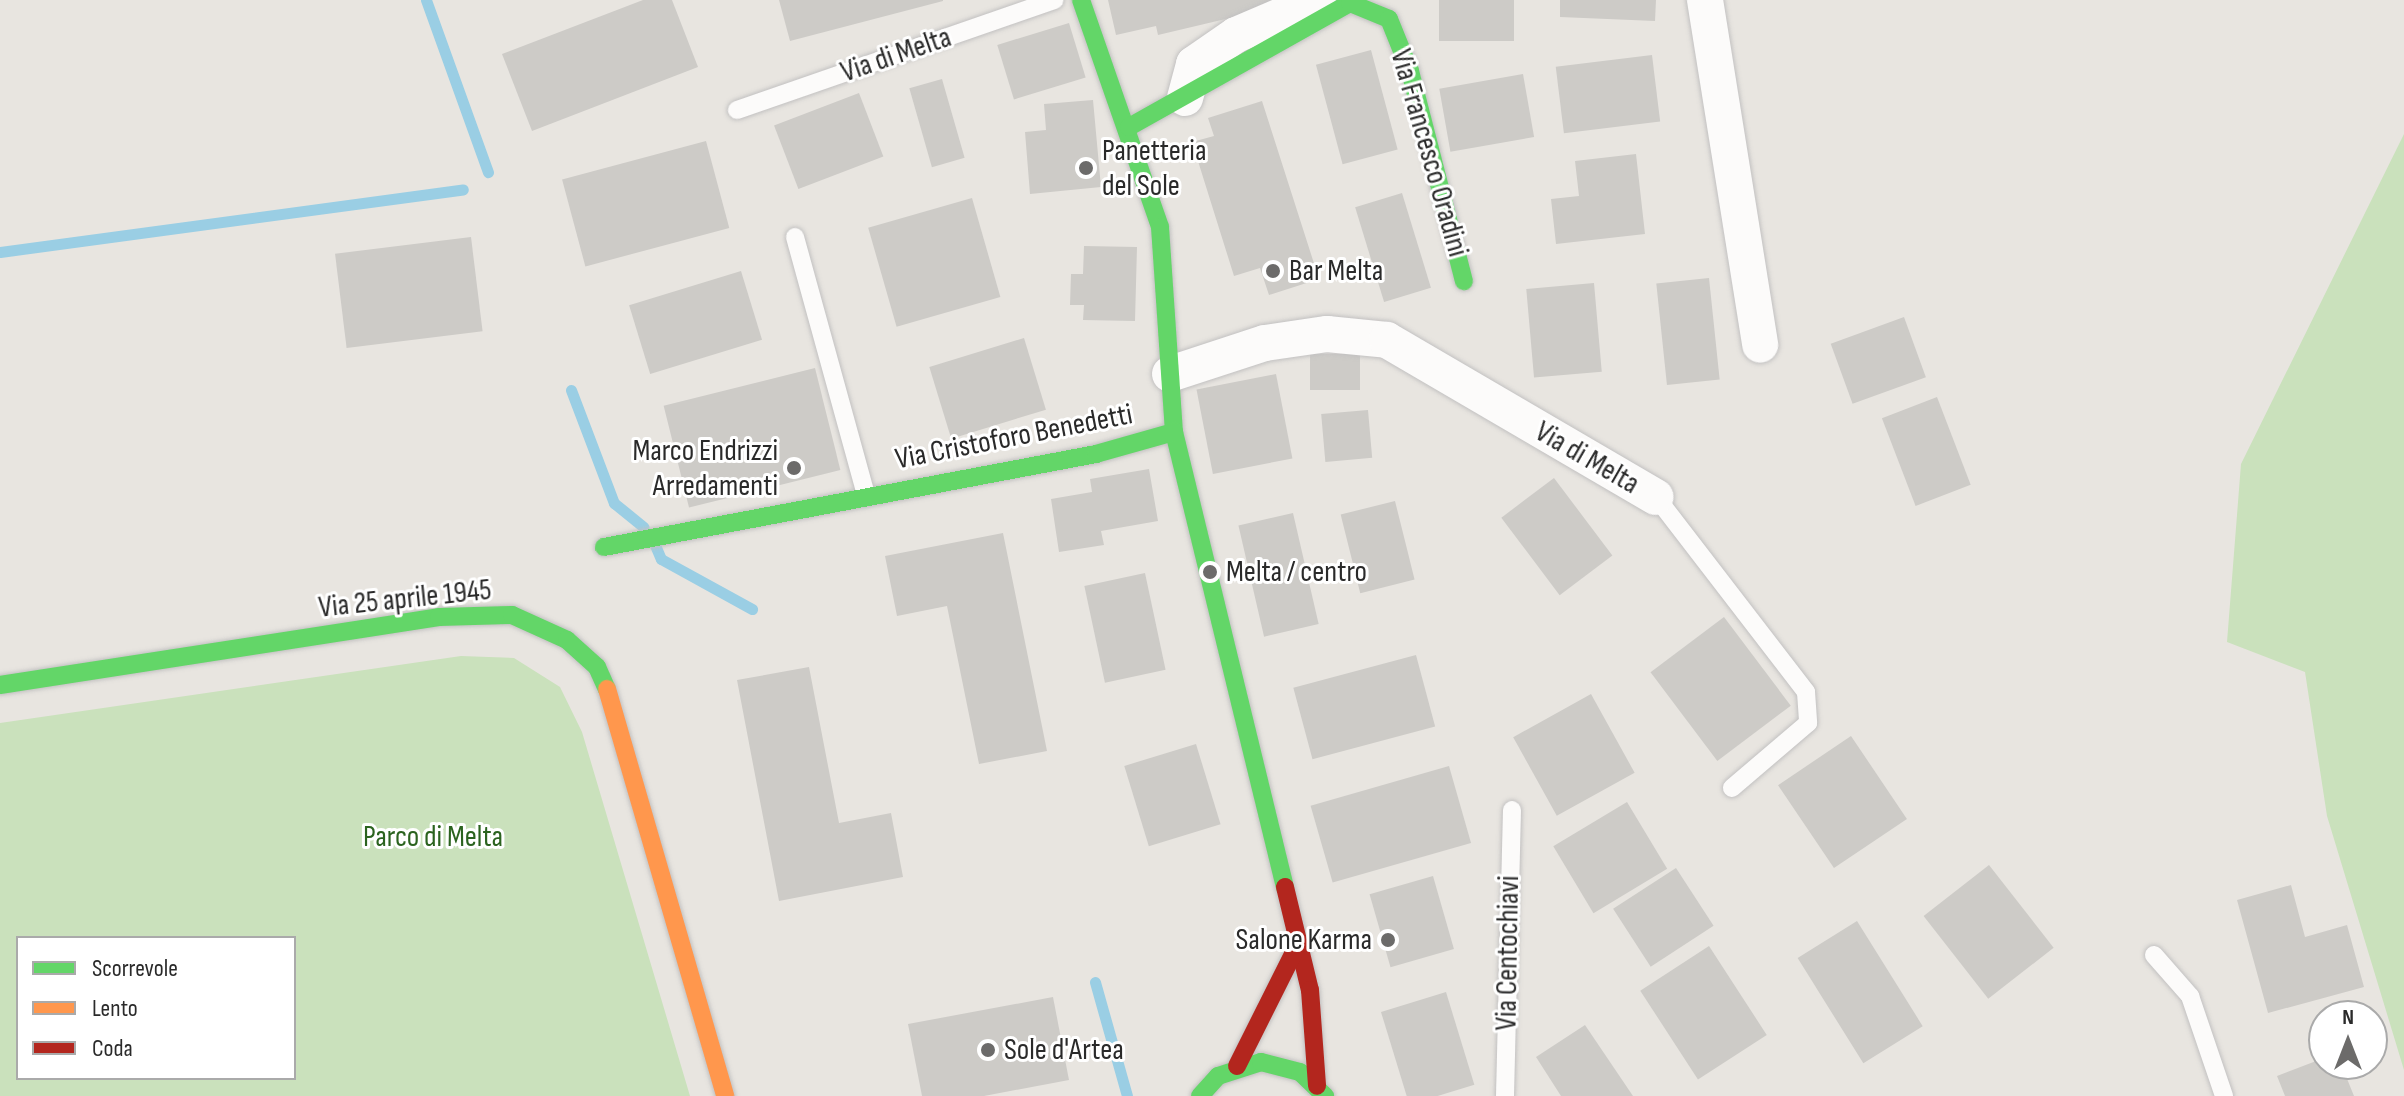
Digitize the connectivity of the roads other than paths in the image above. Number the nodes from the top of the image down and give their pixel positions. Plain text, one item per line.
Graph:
1 (1054, 0) edge
2 (1081, 0) edge
3 (1318, 0) edge
4 (1705, 0) edge
5 (1185, 98) junction
6 (737, 110) dead end
7 (1129, 127) junction
8 (795, 237) dead end
9 (1464, 281) dead end
10 (1760, 345) dead end
11 (1170, 374) junction
12 (1174, 432) junction
13 (866, 495) junction
14 (1656, 497) joint
15 (604, 547) dead end
16 (0, 685) edge
17 (1732, 788) dead end
18 (1512, 810) dead end
19 (1296, 948) junction
20 (2154, 955) dead end
21 (1237, 1066) junction
22 (1321, 1091) edge
23 (725, 1096) edge
24 (1200, 1096) edge
25 (1505, 1096) edge
26 (2224, 1096) edge

1 - 6 lane, Via di Melta
2 - 7 street
3 - 5 street
4 - 10 street
5 - 7 street, Via Francesco Oradini
5 - 9 street, Via Francesco Oradini
7 - 11 street
8 - 13 lane, Via Cristoforo Benedetti
11 - 12 street
11 - 14 street, Via di Melta
12 - 13 street, Via Cristoforo Benedetti
12 - 19 street
13 - 15 street, Via Cristoforo Benedetti
14 - 17 lane, Via di Melta
16 - 23 street, Via 25 aprile 1945
18 - 25 lane, Via Centochiavi
19 - 21 street
19 - 22 street
20 - 26 lane
21 - 22 street
21 - 24 street

